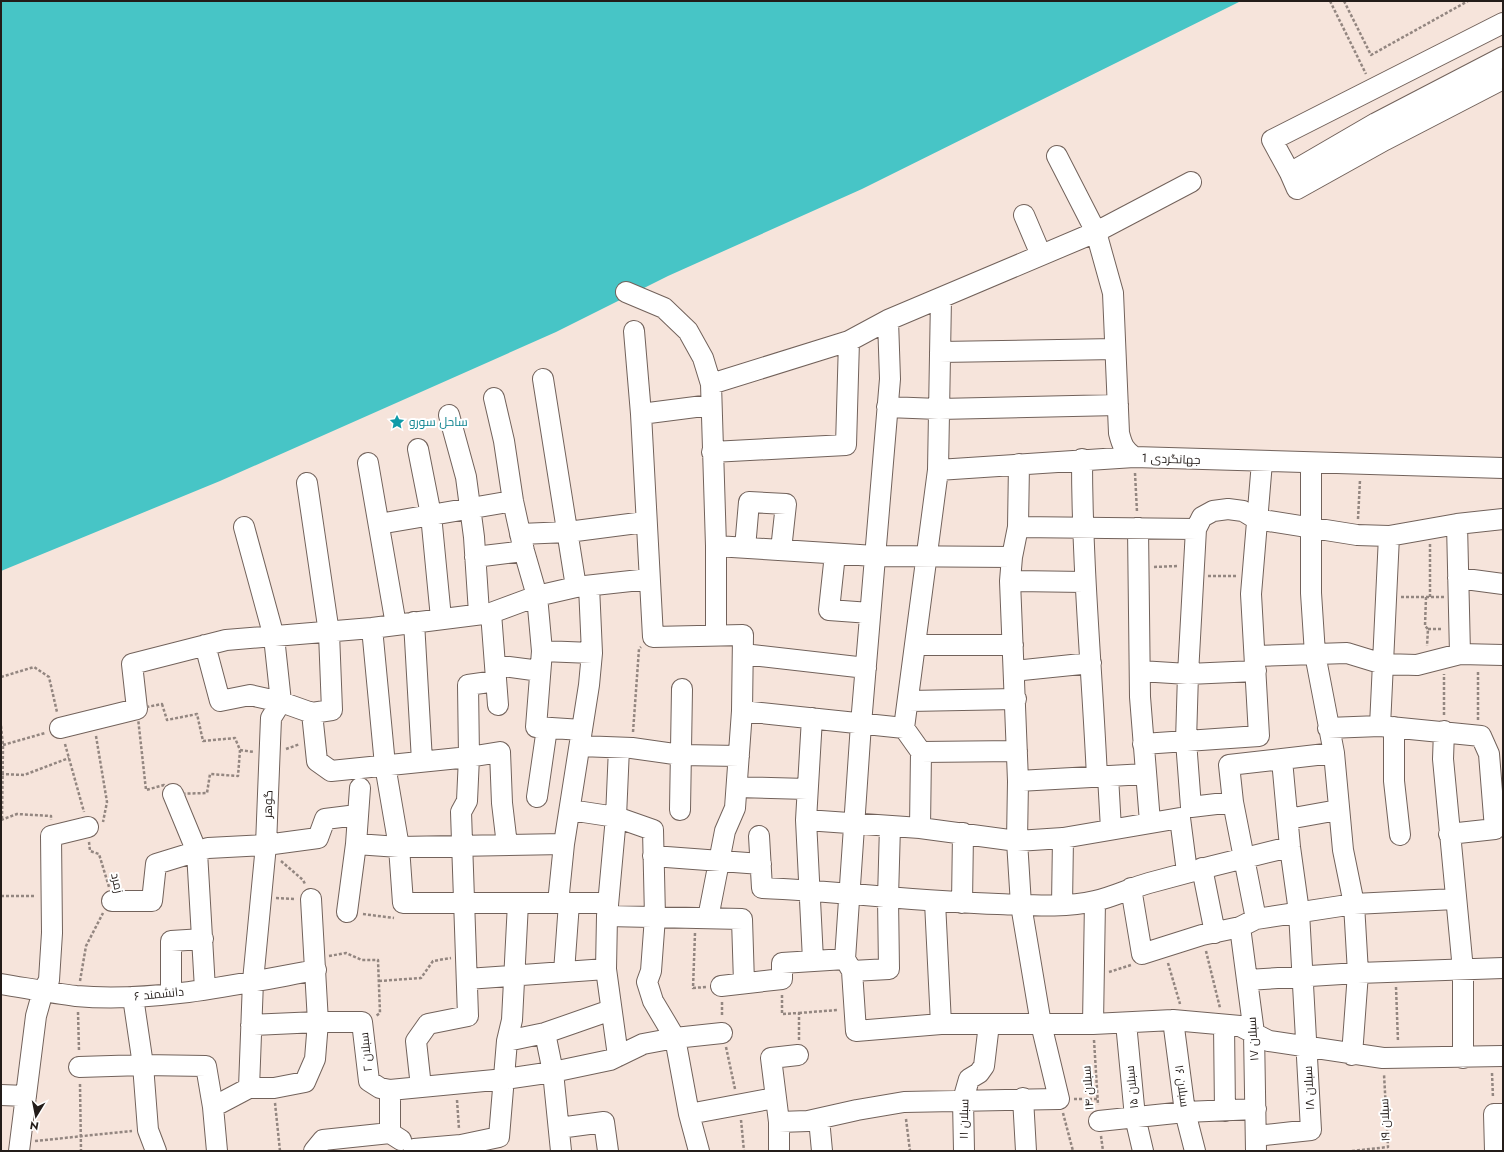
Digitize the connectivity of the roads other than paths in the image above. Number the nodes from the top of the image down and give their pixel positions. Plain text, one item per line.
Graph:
1 (1503, 23) edge
2 (1503, 57) edge
3 (1503, 79) edge
4 (1376, 123) junction
5 (1385, 140) junction
6 (1057, 156) dead end
7 (1290, 173) junction
8 (1191, 182) dead end
9 (1024, 215) dead end
10 (1096, 232) junction
11 (1041, 255) junction
12 (626, 292) dead end
13 (941, 298) junction
14 (888, 320) junction
15 (634, 331) dead end
16 (849, 341) junction
17 (1115, 349) junction
18 (940, 352) junction
19 (543, 379) dead end
20 (711, 384) junction
21 (494, 398) dead end
22 (711, 405) junction
23 (1118, 405) junction
24 (887, 407) junction
25 (939, 409) junction
26 (641, 414) junction
27 (449, 415) dead end
28 (418, 449) dead end
29 (712, 452) junction
30 (1134, 457) junction
31 (1082, 459) junction
32 (1262, 462) junction
33 (368, 463) dead end
34 (1311, 463) junction
35 (1019, 464) junction
36 (1503, 468) edge
37 (938, 470) junction
38 (307, 483) dead end
39 (513, 501) junction
40 (470, 508) junction
41 (432, 515) junction
42 (1256, 519) junction
43 (1503, 520) edge
44 (645, 522) junction
45 (379, 524) junction
46 (1457, 524) junction
47 (1311, 526) junction
48 (244, 527) dead end
49 (1018, 527) junction
50 (1138, 528) junction
51 (1082, 529) junction
52 (1196, 529) junction
53 (568, 532) junction
54 (1389, 536) junction
55 (522, 542) junction
56 (716, 546) junction
57 (745, 548) junction
58 (781, 550) junction
59 (835, 554) junction
60 (875, 556) junction
61 (927, 556) junction
62 (475, 557) junction
63 (1012, 557) junction
64 (649, 579) junction
65 (1010, 581) junction
66 (1084, 582) junction
67 (1503, 584) edge
68 (583, 587) junction
69 (1458, 588) junction
70 (537, 596) junction
71 (485, 613) junction
72 (870, 613) junction
73 (441, 618) junction
74 (405, 624) junction
75 (372, 628) junction
76 (329, 633) junction
77 (716, 635) junction
78 (274, 637) junction
79 (205, 645) junction
80 (915, 645) junction
81 (1013, 645) junction
82 (542, 651) junction
83 (592, 653) junction
84 (743, 654) junction
85 (1315, 654) junction
86 (1503, 655) edge
87 (1454, 657) junction
88 (1091, 663) junction
89 (1256, 664) junction
90 (1383, 664) junction
91 (866, 668) junction
92 (540, 671) junction
93 (1014, 671) junction
94 (1140, 672) junction
95 (495, 673) junction
96 (1188, 674) junction
97 (682, 689) dead end
98 (1016, 699) junction
99 (909, 701) junction
100 (281, 702) junction
101 (498, 705) dead end
102 (742, 711) junction
103 (312, 713) junction
104 (812, 718) junction
105 (861, 724) junction
106 (1387, 726) junction
107 (60, 728) road end
108 (547, 728) junction
109 (904, 728) junction
110 (1328, 728) junction
111 (1444, 731) junction
112 (581, 738) junction
113 (1186, 741) junction
114 (1143, 744) junction
115 (626, 748) junction
116 (1017, 751) junction
117 (921, 752) junction
118 (681, 754) junction
119 (1334, 754) junction
120 (739, 756) junction
121 (469, 757) junction
122 (1282, 760) junction
123 (422, 761) junction
124 (386, 765) junction
125 (1146, 774) junction
126 (1102, 776) junction
127 (1018, 781) junction
128 (737, 787) junction
129 (360, 788) dead end
130 (807, 789) junction
131 (1498, 793) edge
132 (174, 794) road end
133 (537, 797) dead end
134 (1233, 802) junction
135 (570, 810) junction
136 (680, 810) dead end
137 (1338, 810) junction
138 (357, 815) junction
139 (616, 817) junction
140 (1288, 819) junction
141 (806, 820) junction
142 (1150, 822) junction
143 (855, 823) junction
144 (890, 826) junction
145 (88, 827) road end
146 (920, 828) junction
147 (1111, 829) junction
148 (963, 833) junction
149 (1449, 834) junction
150 (1400, 835) dead end
151 (759, 836) dead end
152 (1063, 838) junction
153 (1017, 841) junction
154 (356, 844) junction
155 (564, 844) junction
156 (266, 845) junction
157 (507, 845) junction
158 (462, 846) junction
159 (399, 847) junction
160 (1290, 847) junction
161 (197, 852) junction
162 (654, 856) junction
163 (1243, 858) junction
164 (718, 862) junction
165 (761, 864) junction
166 (1194, 870) junction
167 (1131, 888) junction
168 (810, 890) junction
169 (849, 894) junction
170 (888, 898) junction
171 (311, 899) road end
172 (1455, 899) junction
173 (1095, 901) junction
174 (112, 902) road end
175 (935, 902) junction
176 (464, 903) junction
177 (518, 903) junction
178 (563, 903) junction
179 (962, 903) junction
180 (1062, 904) junction
181 (1354, 904) junction
182 (1021, 905) junction
183 (608, 909) junction
184 (347, 912) dead end
185 (1299, 912) junction
186 (655, 917) junction
187 (702, 918) junction
188 (1248, 923) junction
189 (1208, 934) junction
190 (203, 939) junction
191 (813, 960) junction
192 (316, 965) junction
193 (848, 965) junction
194 (1503, 968) edge
195 (606, 969) junction
196 (1463, 970) junction
197 (564, 972) junction
198 (1358, 973) junction
199 (514, 976) junction
200 (1303, 976) junction
201 (467, 979) junction
202 (1247, 980) junction
203 (253, 981) junction
204 (744, 983) junction
205 (1, 984) edge
206 (721, 986) road end
207 (205, 989) junction
208 (43, 991) junction
209 (171, 992) junction
210 (133, 997) junction
211 (611, 1010) junction
212 (1179, 1021) junction
213 (318, 1022) junction
214 (1126, 1023) junction
215 (941, 1024) junction
216 (989, 1024) junction
217 (1041, 1024) junction
218 (1093, 1024) junction
219 (251, 1025) junction
220 (1224, 1025) junction
221 (545, 1033) junction
222 (722, 1033) road end
223 (1254, 1033) junction
224 (675, 1038) junction
225 (507, 1041) junction
226 (1307, 1047) junction
227 (798, 1055) road end
228 (1352, 1055) junction
229 (618, 1056) junction
230 (1497, 1056) edge
231 (1463, 1058) junction
232 (143, 1065) junction
233 (79, 1067) road end
234 (553, 1072) junction
235 (505, 1079) junction
236 (421, 1087) junction
237 (249, 1088) junction
238 (390, 1090) junction
239 (1, 1095) edge
240 (26, 1096) junction
241 (775, 1098) junction
242 (1023, 1098) junction
243 (963, 1100) junction
244 (213, 1107) junction
245 (1256, 1109) junction
246 (1225, 1111) junction
247 (1186, 1112) junction
248 (689, 1114) junction
249 (1499, 1114) edge
250 (1135, 1117) junction
251 (819, 1118) junction
252 (1099, 1121) road end
253 (779, 1122) junction
254 (560, 1128) junction
255 (390, 1133) junction
256 (1256, 1144) edge
257 (19, 1147) edge
258 (414, 1150) edge
259 (156, 1151) edge
260 (217, 1151) edge
261 (314, 1151) edge
262 (561, 1151) edge
263 (608, 1151) edge
264 (698, 1151) edge
265 (779, 1151) edge
266 (822, 1151) edge
267 (964, 1151) edge
268 (1026, 1151) edge
269 (1143, 1151) edge
270 (1196, 1151) edge
271 (1495, 1151) edge

1 - 7 street
2 - 4 street
3 - 5 street
4 - 5 street
4 - 7 street
5 - 7 street
6 - 10 street, جهانگردی 1
8 - 10 street
9 - 11 street
10 - 11 street
10 - 17 street, جهانگردی 1
11 - 13 street
12 - 20 street
13 - 14 street
13 - 18 street
14 - 16 street
14 - 24 street
15 - 26 street
16 - 20 street
16 - 29 street
17 - 18 street
17 - 23 street, جهانگردی 1
18 - 25 street
19 - 53 street
20 - 22 street
21 - 39 street
22 - 26 street
22 - 29 street
23 - 25 street
23 - 30 street, جهانگردی 1
24 - 25 street
24 - 60 street
25 - 37 street
26 - 44 street
27 - 40 street
28 - 41 street
29 - 56 street
30 - 31 street
30 - 32 street, جهانگردی 1
31 - 35 street
31 - 51 street
32 - 34 street, جهانگردی 1
32 - 42 street
33 - 45 street
34 - 36 street, جهانگردی 1
34 - 47 street
35 - 37 street
35 - 49 street
37 - 61 street
38 - 76 street
39 - 40 street
39 - 55 street
40 - 41 street
40 - 62 street
41 - 45 street
41 - 73 street
42 - 47 street
42 - 52 street
42 - 89 street
43 - 46 street
44 - 53 street
44 - 64 street
45 - 74 street
46 - 54 street
46 - 69 street
47 - 54 street
47 - 85 street
48 - 78 street
49 - 51 street
49 - 63 street
50 - 51 street
50 - 52 street
50 - 94 street
51 - 66 street
52 - 96 street
53 - 55 street
53 - 68 street
54 - 90 street
55 - 62 street
55 - 70 street
56 - 57 street
56 - 77 street
57 - 58 street
57 - 58 street
58 - 59 street
59 - 60 street
59 - 72 street
60 - 61 street
60 - 72 street
61 - 63 street
61 - 80 street
62 - 71 street
63 - 65 street
64 - 68 street
64 - 77 street
65 - 66 street
65 - 81 street
66 - 88 street
67 - 69 street
68 - 70 street
68 - 83 street
69 - 87 street
70 - 71 street
70 - 82 street
71 - 73 street
71 - 95 street
72 - 91 street
73 - 74 street
74 - 75 street
74 - 123 street
75 - 76 street
75 - 124 street
76 - 78 street
76 - 103 street
77 - 84 street
78 - 79 street
78 - 100 street
79 - 100 street
79 - 107 street
80 - 81 street
80 - 99 street
81 - 93 street
82 - 83 street
82 - 92 street
83 - 112 street
84 - 91 street
84 - 102 street
85 - 89 street
85 - 90 street
85 - 110 street
86 - 87 street
87 - 90 street
88 - 93 street
88 - 126 street
89 - 96 street
89 - 113 street
90 - 106 street
91 - 105 street
92 - 95 street
92 - 108 street
93 - 98 street
94 - 96 street
94 - 114 street
95 - 101 street
95 - 121 street
96 - 113 street
97 - 118 street
98 - 99 street
98 - 116 street
99 - 109 street
100 - 103 street
100 - 156 street, گوهر
102 - 104 street
102 - 120 street
103 - 124 street
104 - 105 street
104 - 130 street
105 - 109 street
105 - 143 street
106 - 110 street
106 - 111 street
106 - 150 street
108 - 112 street
108 - 133 street
109 - 117 street
110 - 119 street
111 - 131 street
111 - 149 street
112 - 115 street
112 - 135 street
113 - 114 street
113 - 134 street
114 - 125 street
115 - 118 street
115 - 139 street
116 - 117 street
116 - 127 street
117 - 146 street
118 - 120 street
118 - 136 street
119 - 122 street
119 - 137 street
120 - 128 street
121 - 123 street
121 - 157 street
121 - 158 street
122 - 134 street, سبلان ۱۷
122 - 140 street, سبلان ۱۸
123 - 124 street
124 - 159 street
125 - 126 street
125 - 142 street
126 - 127 street
126 - 147 street
127 - 153 street
128 - 130 street
128 - 164 street
129 - 138 street
130 - 141 street
131 - 149 street
132 - 161 street
134 - 163 street, سبلان ۱۷
135 - 139 street
135 - 155 street
137 - 140 street
137 - 181 street
138 - 154 street
138 - 156 street
139 - 162 street
139 - 183 street
140 - 160 street, سبلان ۱۸
141 - 143 street
141 - 168 street
142 - 147 street
142 - 166 street
143 - 144 street
143 - 169 street
144 - 146 street
144 - 170 street
145 - 208 street
146 - 148 street
147 - 152 street
148 - 153 street
148 - 179 street
149 - 172 street
151 - 165 street
152 - 153 street
152 - 180 street
153 - 182 street
154 - 159 street
154 - 184 street
155 - 157 street
155 - 178 street
156 - 161 street
156 - 203 street, گوهر
157 - 158 street
158 - 159 street
158 - 176 street
159 - 176 street
160 - 163 street
160 - 185 street, سبلان ۱۸
161 - 174 street
161 - 190 street
162 - 164 street
162 - 186 street
163 - 166 street
163 - 188 street, سبلان ۱۷
164 - 165 street
164 - 187 street
165 - 168 street
166 - 167 street
166 - 189 street
167 - 173 street
167 - 189 street
168 - 169 street
168 - 191 street
169 - 170 street
169 - 193 street
170 - 175 street
170 - 193 street
171 - 192 street
172 - 181 street
172 - 196 street
173 - 180 street
173 - 218 street
175 - 179 street
175 - 215 street
176 - 177 street
176 - 201 street
177 - 178 street
177 - 199 street
178 - 183 street
178 - 197 street
179 - 182 street
180 - 182 street
181 - 185 street
181 - 198 street
182 - 217 street
183 - 186 street
183 - 195 street
185 - 188 street
185 - 200 street, سبلان ۱۸
186 - 187 street
186 - 224 street
187 - 204 street
188 - 189 street
188 - 202 street, سبلان ۱۷
190 - 207 street
190 - 209 street
191 - 193 street
191 - 204 street
192 - 203 street, دانشمند ۶
192 - 213 street
193 - 215 street
194 - 196 street
195 - 197 street
195 - 211 street
196 - 198 street
196 - 231 street
197 - 199 street
198 - 200 street
198 - 228 street
199 - 201 street
199 - 225 street
200 - 202 street
200 - 226 street, سبلان ۱۸
201 - 236 street
202 - 223 street, سبلان ۱۷
203 - 207 street, دانشمند ۶
203 - 219 street, گوهر
204 - 206 street
205 - 208 street, دانشمند ۶
207 - 209 street, دانشمند ۶
208 - 210 street, دانشمند ۶
208 - 240 street
209 - 210 street, دانشمند ۶
210 - 232 street
211 - 221 street
211 - 229 street
212 - 214 street
212 - 220 street
212 - 247 street, سبلان ۱۶
213 - 219 street
213 - 237 street
213 - 238 street, سبلان ۲
214 - 218 street
214 - 250 street, سبلان ۱۵
215 - 216 street
216 - 217 street
216 - 243 street, سبلان ۱۱
217 - 218 street
217 - 242 street
219 - 237 street, گوهر
220 - 223 street
220 - 246 street
221 - 225 street
221 - 234 street
222 - 224 street
223 - 226 street
223 - 245 street, سبلان ۱۷
224 - 229 street
224 - 248 street
225 - 235 street
226 - 228 street
226 - 256 street, سبلان ۱۸
227 - 241 street
228 - 231 street
229 - 234 street
230 - 231 street
232 - 233 street
232 - 244 street
232 - 259 street
234 - 235 street
234 - 254 street
235 - 236 street
235 - 258 street
236 - 238 street
237 - 244 street
238 - 255 street
239 - 240 street
240 - 257 street
241 - 248 street
241 - 253 street
242 - 243 street
242 - 268 street
243 - 251 street
243 - 267 street, سبلان ۱۱
244 - 260 street
245 - 246 street
245 - 256 street, سبلان ۱۷
246 - 247 street
247 - 250 street
247 - 270 street, سبلان ۱۶
248 - 264 street
249 - 271 street
250 - 252 street
250 - 269 street, سبلان ۱۵
251 - 253 street
251 - 266 street
253 - 265 street
254 - 262 street
254 - 263 street
255 - 258 street
255 - 261 street

